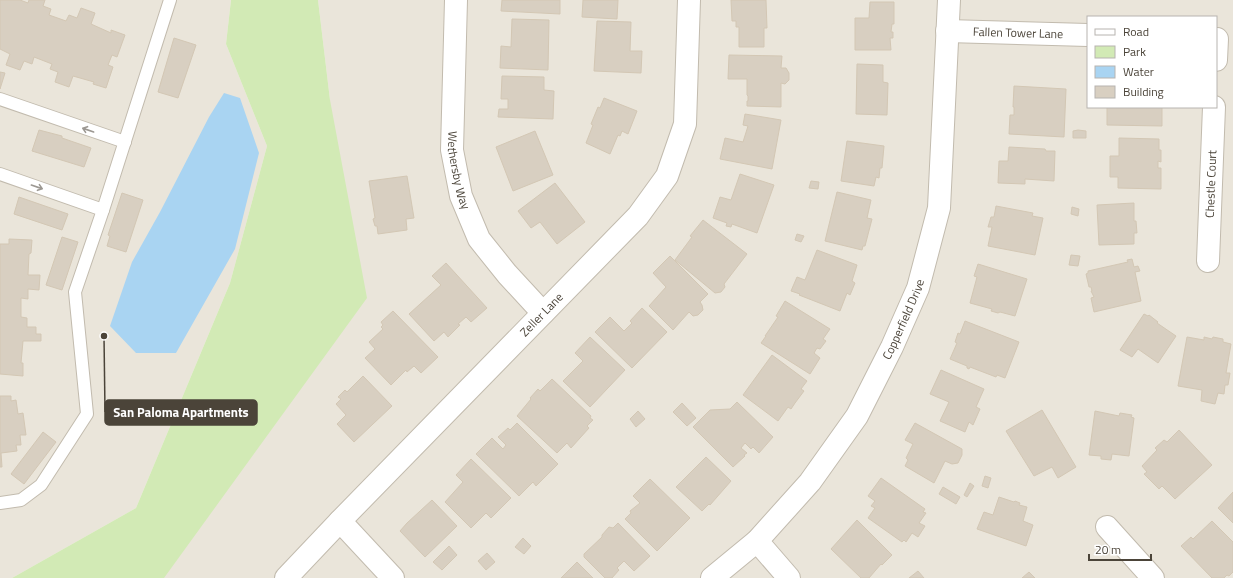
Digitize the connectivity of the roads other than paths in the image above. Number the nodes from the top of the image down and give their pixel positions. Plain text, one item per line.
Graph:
1 (170, 0) edge
2 (456, 0) edge
3 (689, 0) edge
4 (948, 0) edge
5 (947, 32) junction
6 (1087, 35) edge
7 (0, 100) edge
8 (1214, 108) edge
9 (125, 142) junction
10 (0, 174) edge
11 (103, 210) junction
12 (1208, 261) dead end
13 (543, 313) junction
14 (0, 503) edge
15 (340, 521) junction
16 (1107, 527) dead end
17 (757, 541) junction
18 (286, 578) edge
19 (393, 578) edge
20 (712, 578) edge
21 (789, 578) edge
22 (1153, 578) edge

1 - 9 lane
2 - 13 street, Wethersby Way
3 - 13 street, Zeller Lane
4 - 5 street, Copperfield Drive
5 - 6 street, Fallen Tower Lane
5 - 17 street, Copperfield Drive
9 -> 7 lane
8 - 12 street, Chestle Court
9 - 11 lane
10 -> 11 lane
11 - 14 lane
13 - 15 street, Zeller Lane
15 - 18 street, Zeller Lane
15 - 19 street
16 - 22 street
17 - 20 street, Copperfield Drive
17 - 21 street

